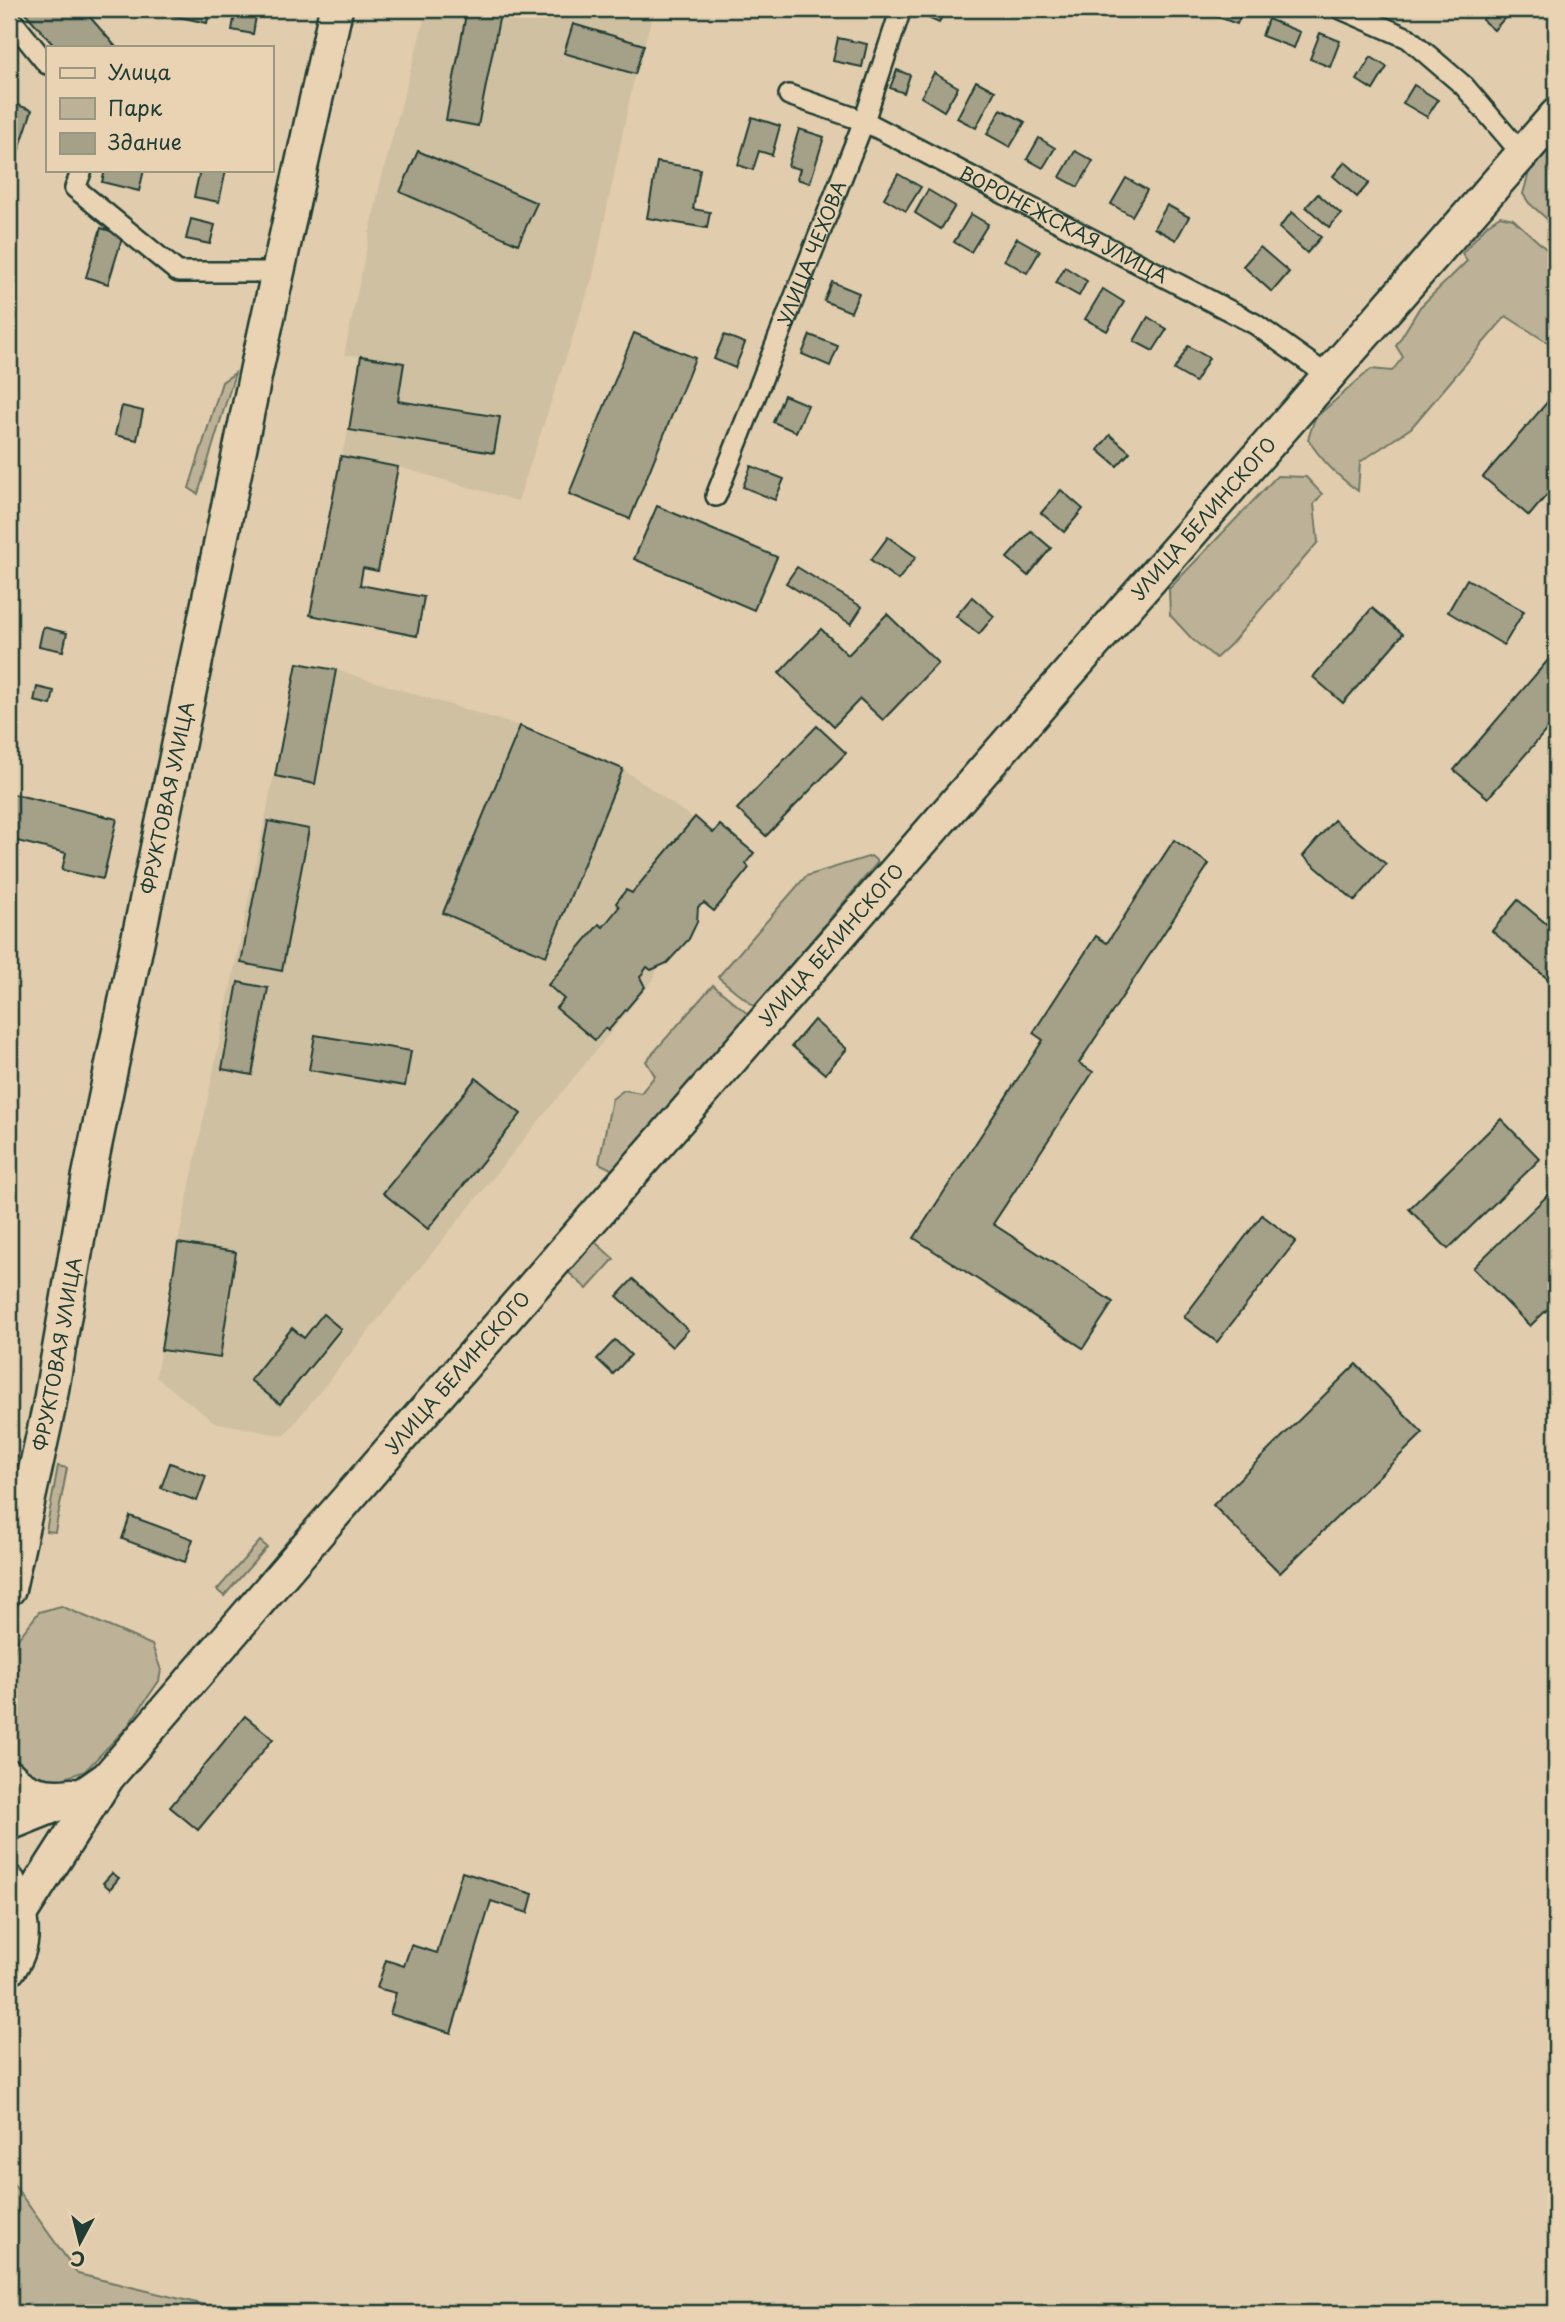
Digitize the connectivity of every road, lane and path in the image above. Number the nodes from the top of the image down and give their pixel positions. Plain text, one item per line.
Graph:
1 (336, 9) edge
2 (901, 9) edge
3 (1341, 9) edge
4 (9, 18) edge
5 (46, 63) edge
6 (789, 95) dead end
7 (1556, 115) edge
8 (864, 121) junction
9 (1522, 154) junction
10 (81, 172) edge
11 (278, 272) junction
12 (1328, 376) junction
13 (716, 495) dead end
14 (9, 1589) edge
15 (9, 1776) edge
16 (96, 1785) junction
17 (9, 1824) edge
18 (9, 1883) edge
19 (21, 1913) junction
20 (9, 1969) edge

1 - 11 main road, ФРУКТОВАЯ УЛИЦА
2 - 8 street, УЛИЦА ЧЕХОВА
3 - 9 street
4 - 5 street
6 - 8 street, ВОРОНЕЖСКАЯ УЛИЦА
7 - 9 main road, УЛИЦА БЕЛИНСКОГО
8 - 12 street, ВОРОНЕЖСКАЯ УЛИЦА
8 - 13 street, УЛИЦА ЧЕХОВА
9 - 12 main road, УЛИЦА БЕЛИНСКОГО
10 - 11 street
11 - 14 main road, ФРУКТОВАЯ УЛИЦА
12 - 16 main road, УЛИЦА БЕЛИНСКОГО
15 - 16 main road
16 - 17 main road, УЛИЦА БЕЛИНСКОГО
16 - 19 main road, УЛИЦА БЕЛИНСКОГО
18 - 19 main road
19 - 20 main road

